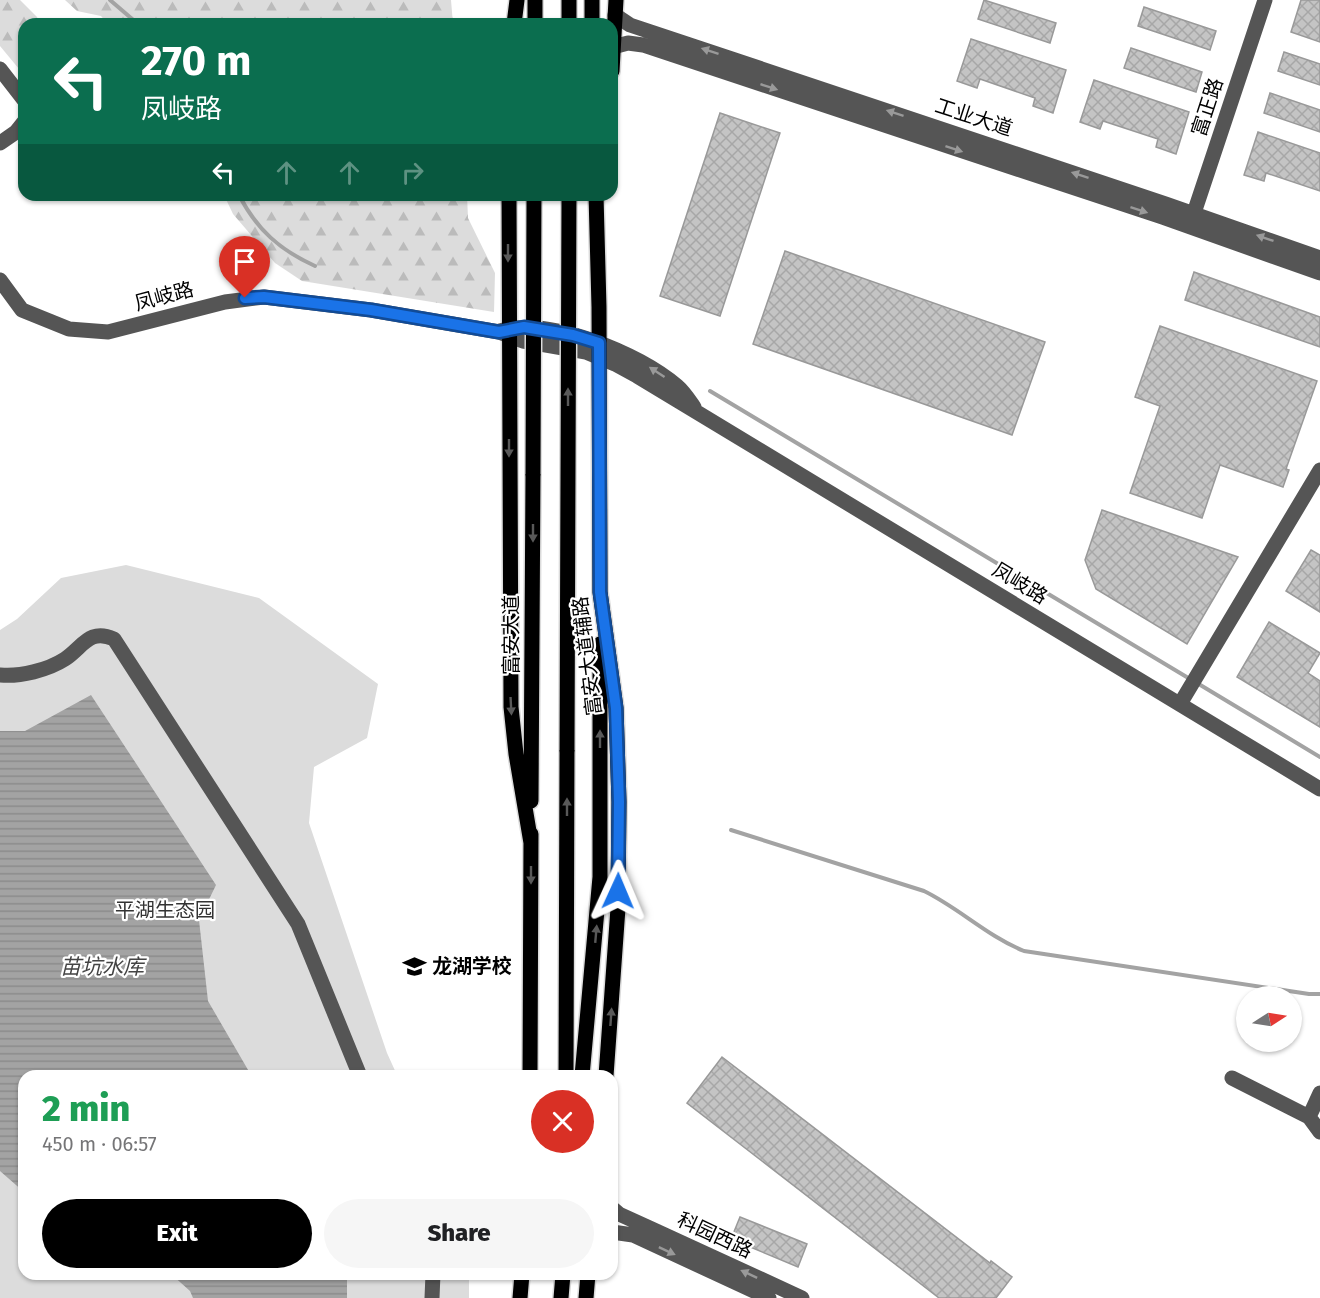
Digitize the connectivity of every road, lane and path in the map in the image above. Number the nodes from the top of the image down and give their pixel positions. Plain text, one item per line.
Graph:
1 (517, 0) edge
2 (535, 0) edge
3 (569, 0) edge
4 (591, 0) edge
5 (1264, 0) edge
6 (616, 8) edge
7 (515, 18) edge
8 (535, 18) edge
9 (569, 18) edge
10 (592, 18) edge
11 (618, 46) edge
12 (0, 69) edge
13 (18, 92) edge
14 (18, 130) edge
15 (0, 143) edge
16 (509, 201) edge
17 (534, 201) edge
18 (569, 201) edge
19 (596, 201) edge
20 (605, 201) edge
21 (1191, 220) junction
22 (1320, 258) edge
23 (1320, 273) edge
24 (0, 280) edge
25 (599, 307) junction
26 (505, 332) junction
27 (599, 350) junction
28 (1320, 470) edge
29 (600, 592) junction
30 (0, 675) edge
31 (1180, 704) junction
32 (1320, 789) edge
33 (531, 843) junction
34 (358, 1070) edge
35 (530, 1070) edge
36 (566, 1070) edge
37 (583, 1070) edge
38 (606, 1070) edge
39 (1232, 1078) dead end
40 (1320, 1093) edge
41 (1309, 1117) junction
42 (1320, 1132) edge
43 (618, 1212) edge
44 (618, 1233) edge
45 (433, 1280) edge
46 (522, 1280) edge
47 (563, 1280) edge
48 (588, 1280) edge
49 (432, 1298) edge
50 (520, 1298) edge
51 (561, 1298) edge
52 (586, 1298) edge
53 (769, 1298) edge
54 (802, 1298) edge

1 - 7 main road
2 - 8 main road
3 - 9 main road
4 - 10 main road
5 - 21 street, 富正路
21 -> 6 street, 工业大道
11 -> 21 street, 工业大道
12 - 13 street
14 - 15 street
16 -> 26 main road
17 -> 33 main road, 富安大道, bridge
36 -> 18 main road, bridge
19 - 25 main road, 富安大道辅路
20 - 25 main road
22 -> 21 street, 工业大道
21 - 23 street, 工业大道
24 - 26 street, 凤岐路
25 - 27 main road, 富安大道辅路
26 - 27 street, 凤岐路
26 -> 33 main road
27 - 29 main road, 富安大道辅路
27 - 31 street, 凤岐路
28 - 31 street
37 -> 29 main road
38 -> 29 main road, 富安大道辅路
30 - 34 street
31 - 32 street, 凤岐路
33 -> 35 main road, 富安大道
39 - 41 street
40 - 41 street
41 - 42 street
54 -> 43 street, 科园西路
44 -> 53 street, 科园西路
45 - 49 street
46 - 50 main road
47 - 51 main road
48 - 52 main road

